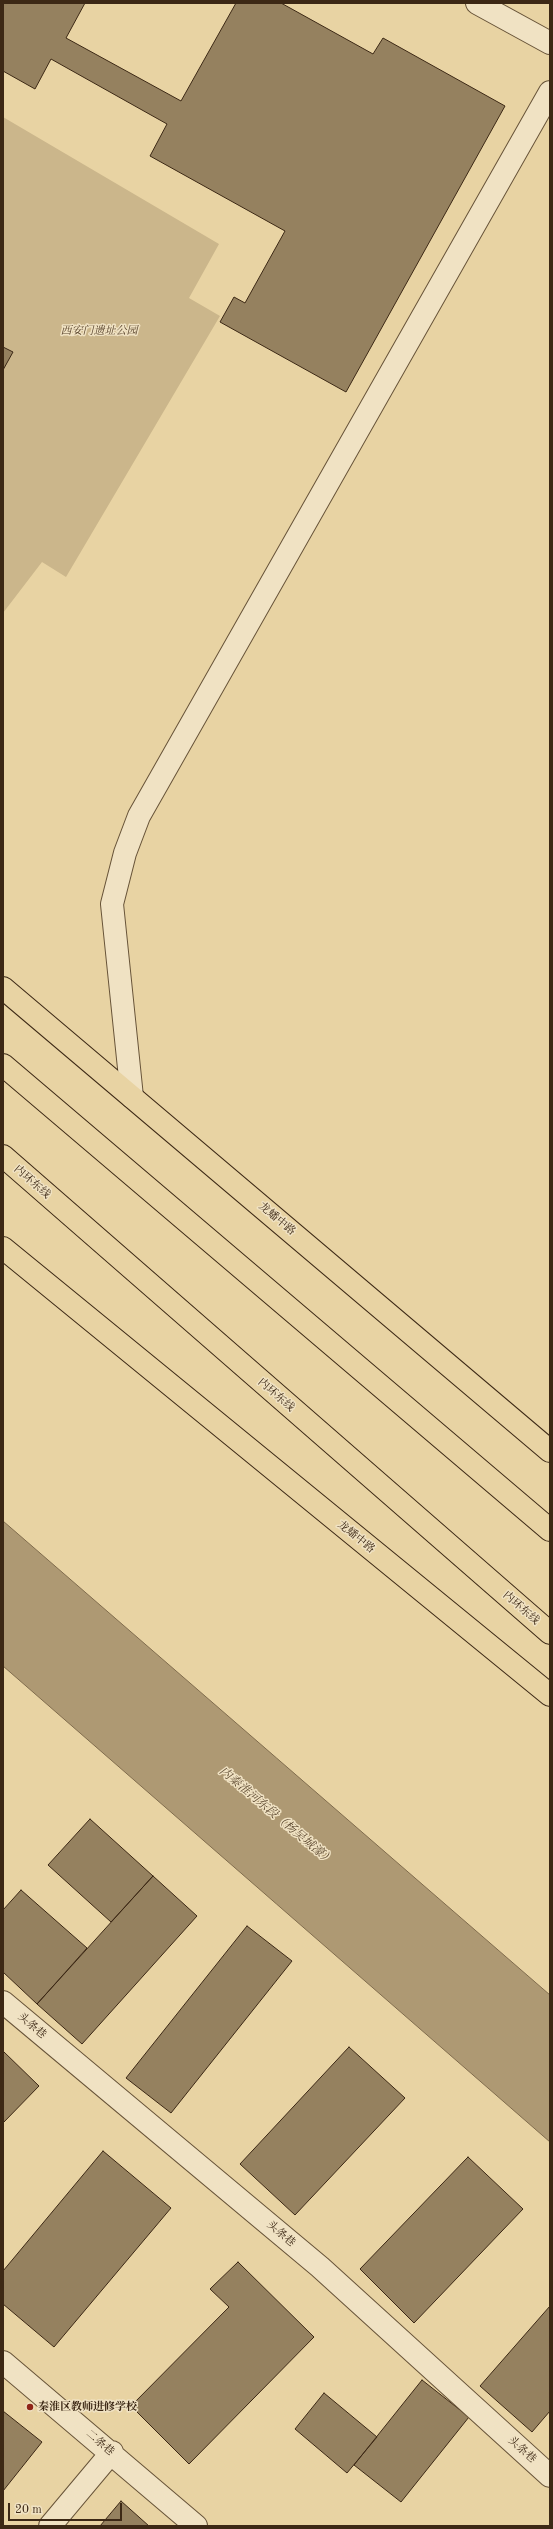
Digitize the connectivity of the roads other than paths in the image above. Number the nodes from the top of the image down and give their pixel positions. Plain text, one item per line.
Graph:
1 (477, 3) edge
2 (550, 43) edge
3 (550, 92) edge
4 (3, 988) edge
5 (3, 1065) edge
6 (132, 1097) junction
7 (3, 1156) edge
8 (3, 1248) edge
9 (550, 1451) edge
10 (550, 1530) edge
11 (550, 1633) edge
12 (550, 1695) edge
13 (3, 2002) edge
14 (3, 2362) edge
15 (112, 2452) junction
16 (550, 2476) edge
17 (50, 2526) edge
18 (196, 2526) edge

1 - 2 street
3 - 6 street
4 - 6 main road, 龙蟠中路
5 - 10 main road
6 - 9 main road, 龙蟠中路
7 - 11 main road, 内环东线
8 - 12 main road, 龙蟠中路
13 - 16 street, 头条巷
14 - 15 street, 二条巷
15 - 17 street
15 - 18 street, 二条巷

